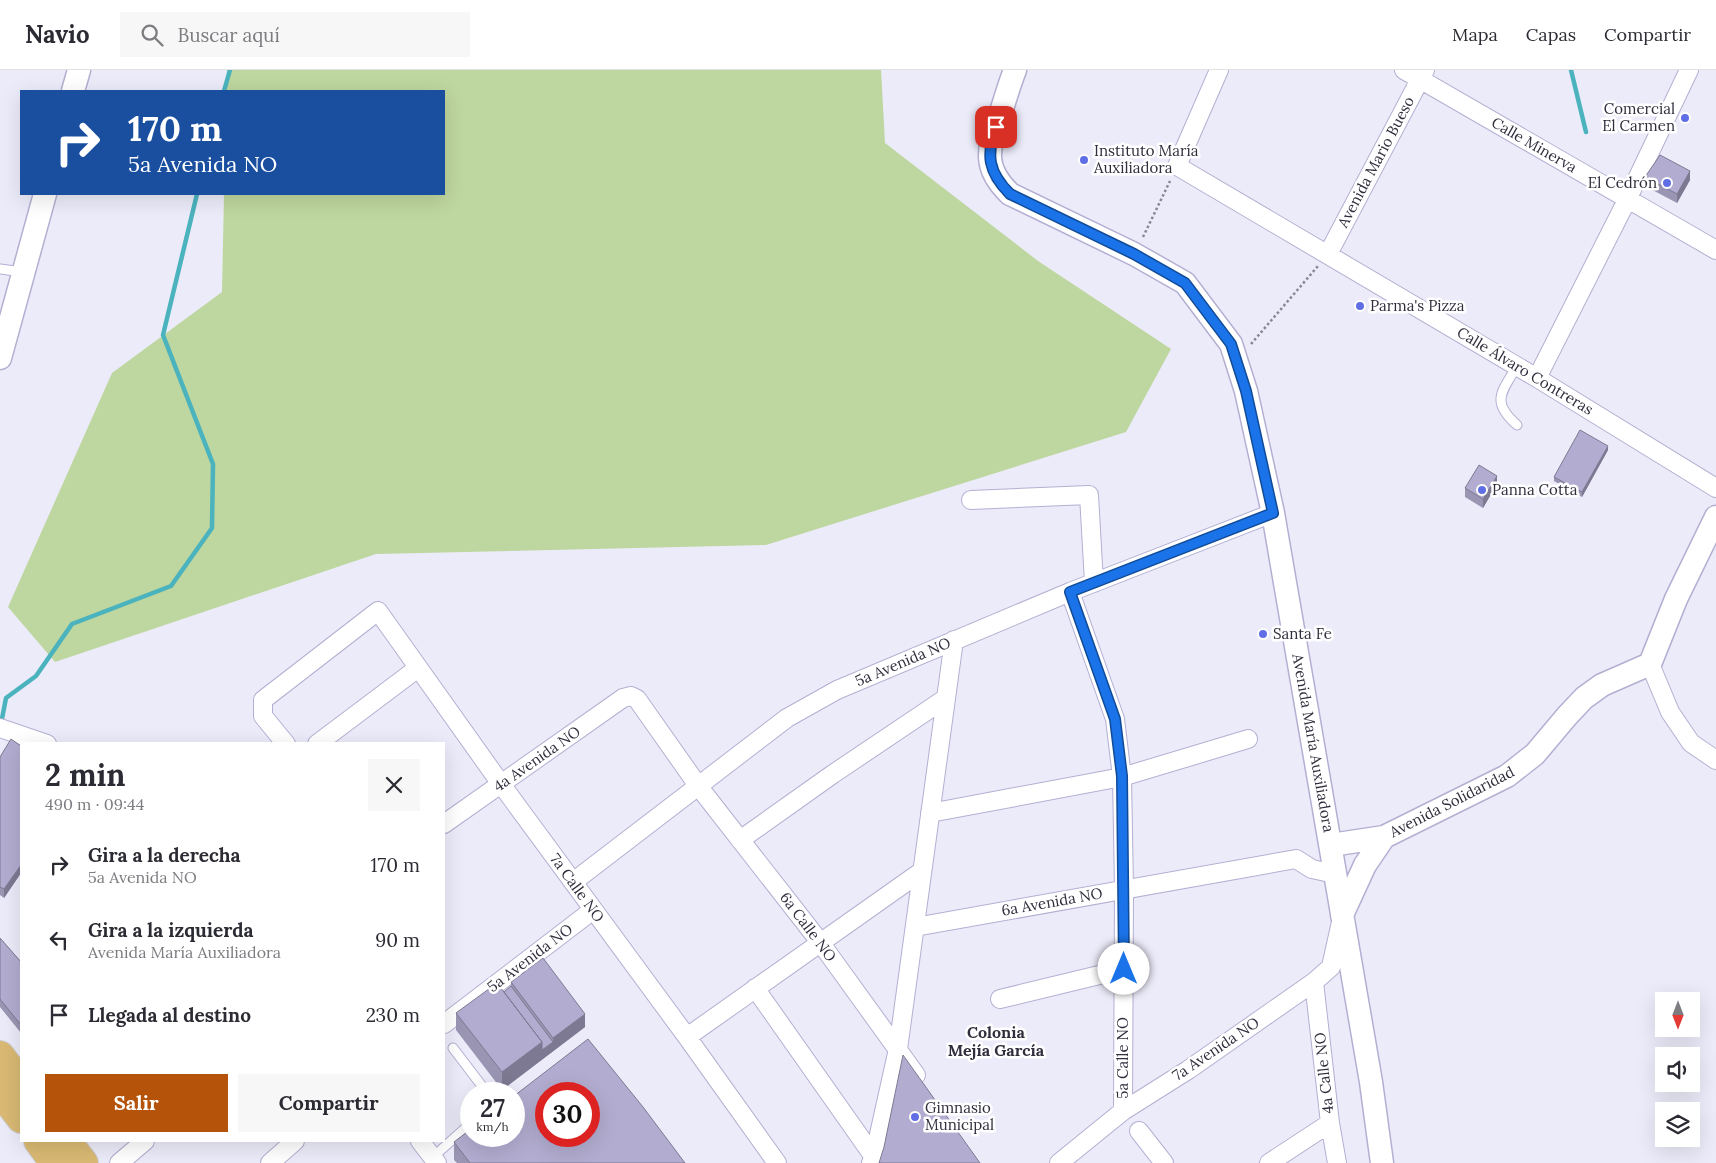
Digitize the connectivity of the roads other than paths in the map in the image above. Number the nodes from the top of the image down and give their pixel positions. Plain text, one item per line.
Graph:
1 (79, 70) edge
2 (1015, 70) edge
3 (1219, 70) edge
4 (1404, 70) edge
5 (1689, 70) edge
6 (1422, 74) edge
7 (73, 90) edge
8 (45, 195) edge
9 (1627, 200) junction
10 (1716, 250) edge
11 (1328, 254) junction
12 (0, 269) edge
13 (24, 272) junction
14 (0, 358) edge
15 (1517, 366) junction
16 (1537, 378) junction
17 (1517, 425) dead end
18 (1716, 488) edge
19 (971, 500) dead end
20 (1273, 513) junction
21 (1716, 517) edge
22 (1094, 583) junction
23 (1070, 592) junction
24 (954, 640) junction
25 (1650, 664) junction
26 (418, 668) junction
27 (631, 696) joint
28 (946, 698) junction
29 (4, 729) edge
30 (1248, 739) dead end
31 (25, 740) edge
32 (284, 742) edge
33 (319, 742) edge
34 (1716, 760) edge
35 (1122, 776) junction
36 (501, 784) junction
37 (699, 787) junction
38 (930, 813) junction
39 (445, 823) edge
40 (1384, 837) junction
41 (740, 840) junction
42 (1331, 845) junction
43 (922, 871) junction
44 (1335, 874) junction
45 (573, 882) junction
46 (1124, 889) junction
47 (594, 910) junction
48 (1342, 915) junction
49 (915, 928) junction
50 (820, 942) junction
51 (1124, 969) junction
52 (1314, 982) junction
53 (755, 988) junction
54 (1000, 998) dead end
55 (445, 1023) edge
56 (687, 1037) junction
57 (453, 1048) dead end
58 (898, 1049) junction
59 (0, 1055) edge
60 (20, 1082) edge
61 (479, 1082) edge
62 (927, 1090) edge
63 (0, 1092) edge
64 (1123, 1111) junction
65 (20, 1118) edge
66 (1330, 1123) junction
67 (1139, 1131) dead end
68 (460, 1133) edge
69 (87, 1142) edge
70 (144, 1142) edge
71 (294, 1142) edge
72 (421, 1142) edge
73 (52, 1154) edge
74 (872, 1160) edge
75 (432, 1161) edge
76 (84, 1163) edge
77 (88, 1163) edge
78 (119, 1163) edge
79 (270, 1163) edge
80 (777, 1163) edge
81 (1059, 1163) edge
82 (1164, 1163) edge
83 (1269, 1163) edge
84 (1337, 1163) edge
85 (1382, 1163) edge

1 - 7 street
2 - 20 street, Avenida María Auxiliadora
3 - 11 street, Calle Álvaro Contreras
4 - 6 street, Calle Minerva
5 - 9 street
6 - 9 street, Calle Minerva
6 - 11 street, Avenida Mario Bueso
8 - 13 street
9 - 10 street, Calle Minerva
9 - 16 street
11 - 15 street, Calle Álvaro Contreras
12 - 13 lane
13 - 14 street
15 - 16 street, Calle Álvaro Contreras
15 - 17 lane
16 - 18 street, Calle Álvaro Contreras
19 - 22 street
20 - 22 street, 5a Avenida NO
20 - 42 street, Avenida María Auxiliadora
21 - 25 street
22 - 23 street, 5a Avenida NO
23 - 24 street, 5a Avenida NO
23 - 35 street, 5a Calle NO
24 - 28 street
24 - 37 street, 5a Avenida NO
25 - 34 street
25 - 40 street, Avenida Solidaridad
26 - 32 street, 7a Calle NO
26 - 33 street
26 - 36 street, 7a Calle NO
27 - 36 street, 4a Avenida NO
27 - 37 street, 6a Calle NO
28 - 38 street
28 - 41 street
29 - 31 street
30 - 35 street
35 - 38 street
35 - 46 street, 5a Calle NO
36 - 39 street, 4a Avenida NO
36 - 45 street, 7a Calle NO
37 - 41 street, 6a Calle NO
37 - 45 street, 5a Avenida NO
38 - 43 street
40 - 42 street, Avenida Solidaridad
40 - 48 street, Avenida Solidaridad
41 - 50 street, 6a Calle NO
42 - 44 street, Avenida María Auxiliadora
43 - 49 street
43 - 50 street
44 - 46 street, 6a Avenida NO
44 - 48 street, Avenida María Auxiliadora
45 - 47 street, 7a Calle NO
46 - 49 street, 6a Avenida NO
46 - 51 street, 5a Calle NO
47 - 55 street, 5a Avenida NO
47 - 56 street, 7a Calle NO
48 - 52 street, 7a Avenida NO
48 - 85 street, Avenida María Auxiliadora
49 - 58 street
50 - 53 street
50 - 58 street, 6a Calle NO
51 - 54 street
51 - 64 street, 5a Calle NO
52 - 64 street, 7a Avenida NO
52 - 66 street, 4a Calle NO
53 - 56 street
53 - 74 street
56 - 80 street, 7a Calle NO
57 - 61 lane
58 - 62 street, 6a Calle NO
58 - 74 street
59 - 60 main road
63 - 65 main road
64 - 81 street, 7a Avenida NO
66 - 83 street
66 - 84 street, 4a Calle NO
67 - 82 street
68 - 75 lane
69 - 77 main road
70 - 78 street
71 - 79 street
72 - 75 street
73 - 76 main road

